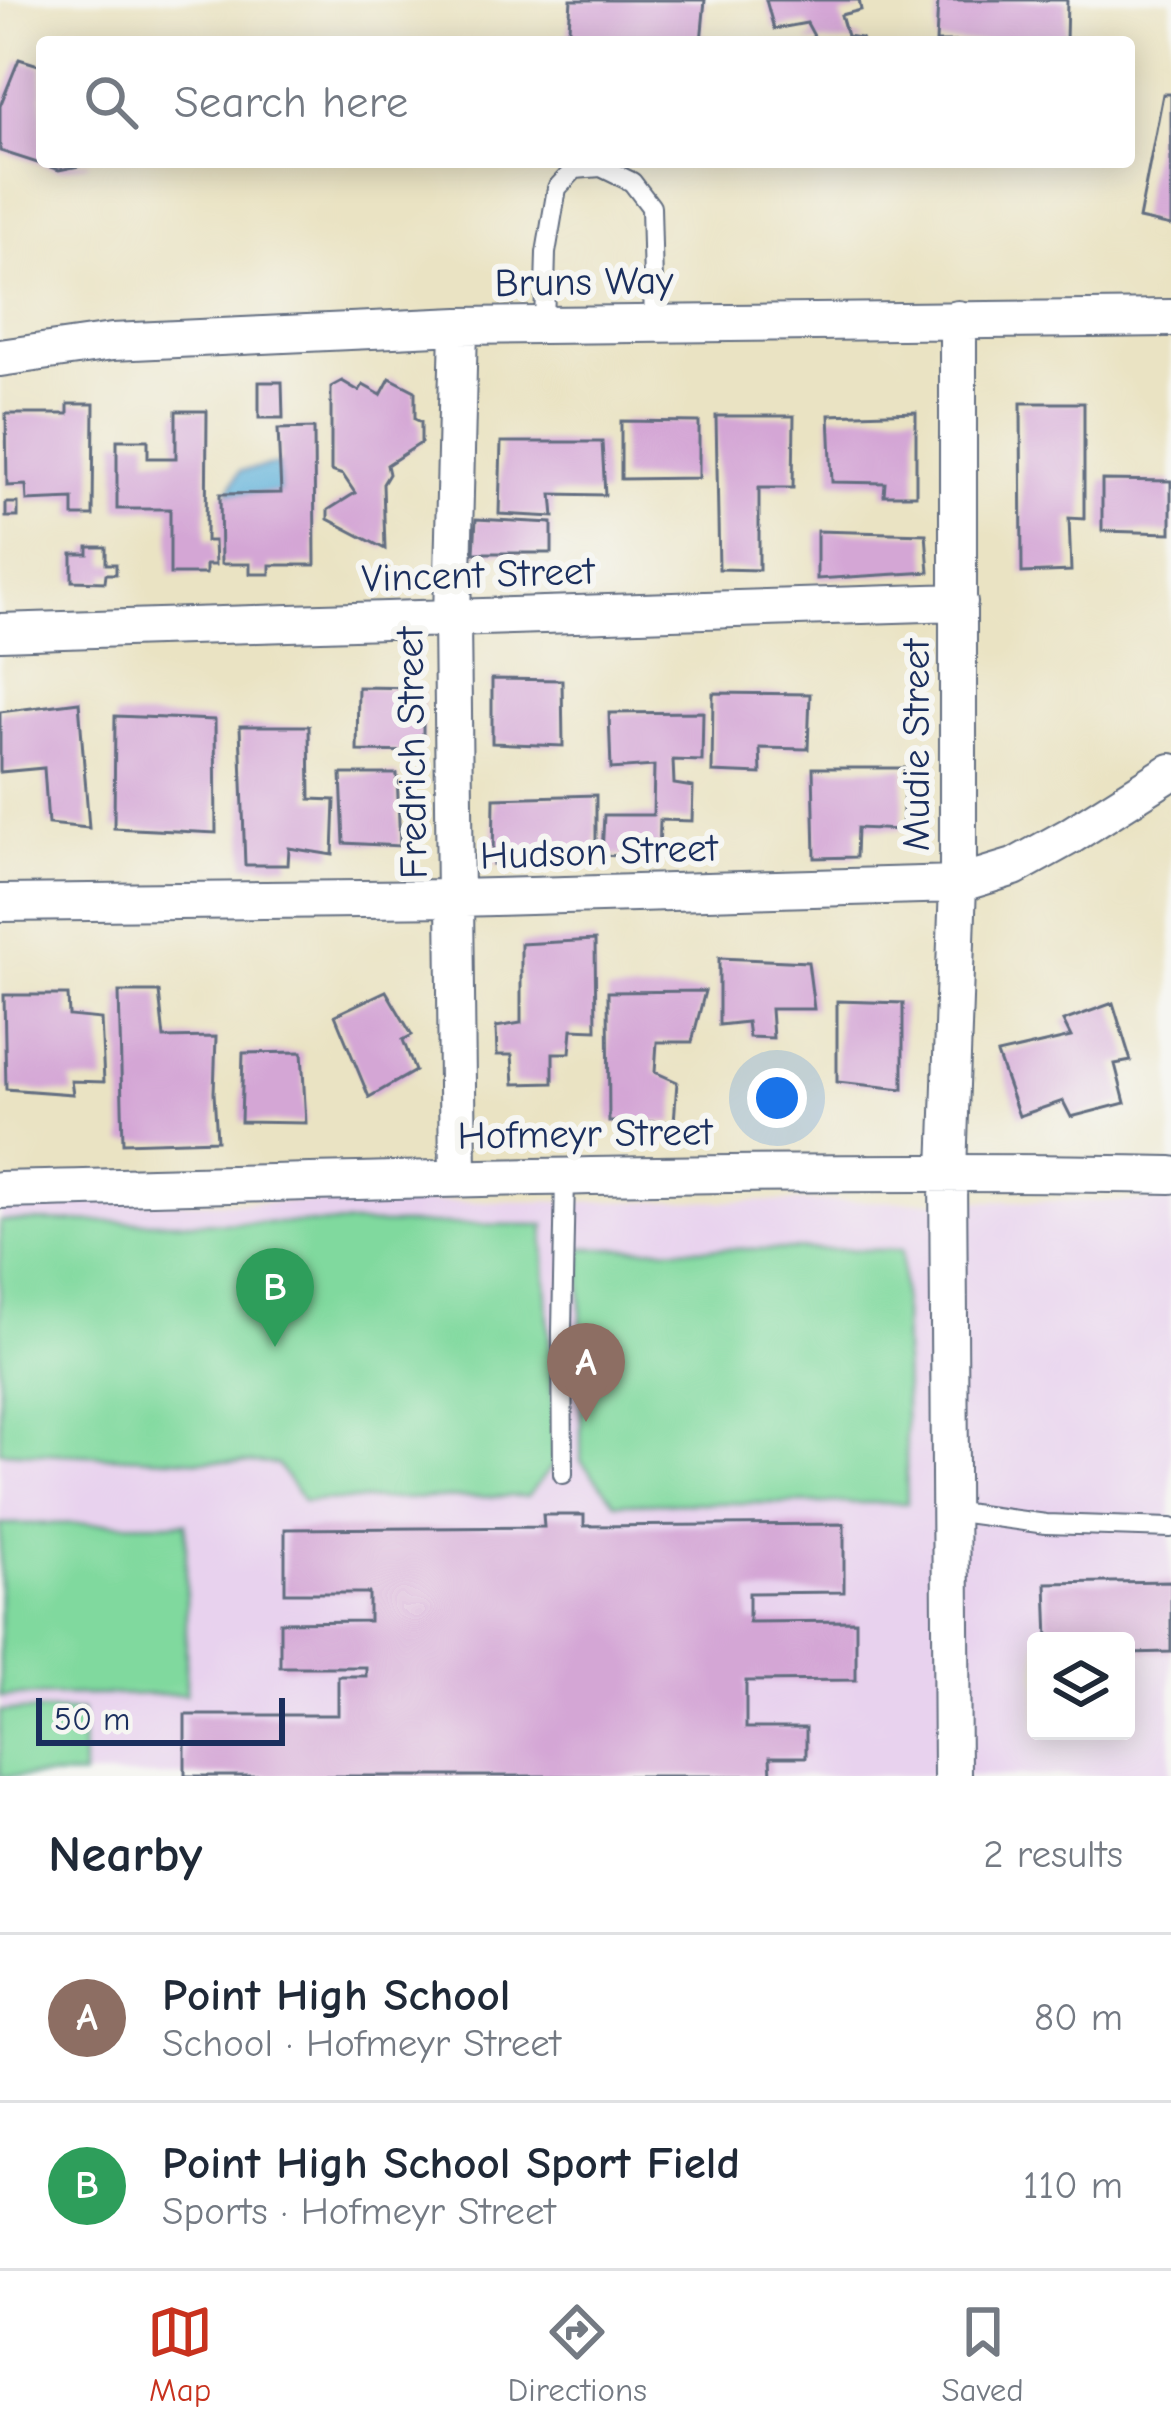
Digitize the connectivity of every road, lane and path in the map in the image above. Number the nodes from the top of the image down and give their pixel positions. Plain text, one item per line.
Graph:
1 (592, 168) edge
2 (603, 168) edge
3 (1171, 318) edge
4 (958, 319) junction
5 (654, 323) junction
6 (544, 325) junction
7 (459, 326) junction
8 (0, 358) edge
9 (959, 602) junction
10 (452, 618) junction
11 (0, 632) edge
12 (1171, 772) edge
13 (958, 884) junction
14 (456, 898) junction
15 (0, 903) edge
16 (948, 1171) junction
17 (1171, 1175) edge
18 (565, 1177) junction
19 (458, 1178) junction
20 (0, 1190) edge
21 (563, 1474) dead end
22 (950, 1510) junction
23 (1171, 1528) edge
24 (952, 1776) edge

1 - 6 lane
2 - 5 lane
3 - 4 street, Bruns Way
4 - 5 street, Bruns Way
4 - 9 street, Mudie Street
5 - 6 street, Bruns Way
6 - 7 street, Bruns Way
7 - 8 street, Bruns Way
7 - 10 street, Fredrich Street
9 - 10 street, Vincent Street
9 - 13 street, Mudie Street
10 - 11 street, Vincent Street
10 - 14 street, Fredrich Street
12 - 13 street, Hudson Street
13 - 14 street, Hudson Street
13 - 16 street, Mudie Street
14 - 15 street, Hudson Street
14 - 19 street, Fredrich Street
16 - 17 street, Hofmeyr Street
16 - 18 street, Hofmeyr Street
16 - 22 street, Mudie Street
18 - 19 street, Hofmeyr Street
18 - 21 lane
19 - 20 street, Hofmeyr Street
22 - 23 lane
22 - 24 street, Mudie Street

